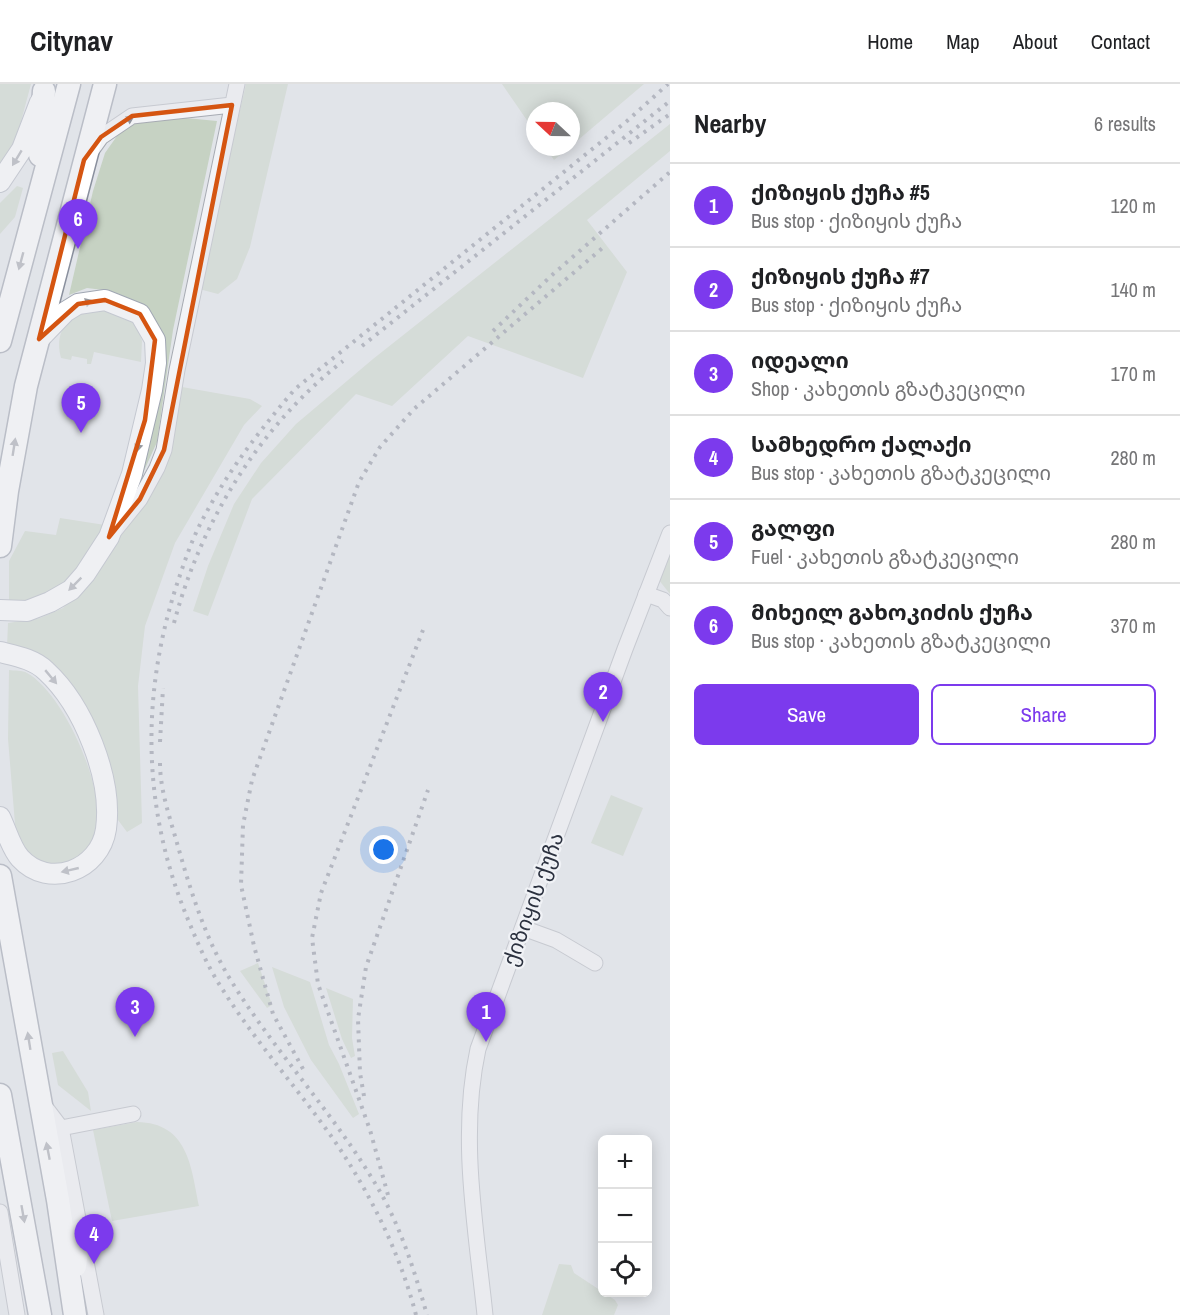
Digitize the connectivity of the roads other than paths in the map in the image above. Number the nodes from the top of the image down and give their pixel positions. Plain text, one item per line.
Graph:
1 (69, 84) edge
2 (105, 84) edge
3 (237, 84) edge
4 (46, 88) edge
5 (232, 105) junction
6 (84, 160) junction
7 (0, 182) edge
8 (36, 204) junction
9 (39, 339) junction
10 (0, 341) edge
11 (670, 533) edge
12 (109, 537) junction
13 (0, 546) edge
14 (646, 594) junction
15 (670, 608) edge
16 (0, 610) edge
17 (0, 652) edge
18 (0, 817) edge
19 (0, 876) edge
20 (523, 928) junction
21 (595, 963) dead end
22 (0, 1095) edge
23 (39, 1099) junction
24 (133, 1114) dead end
25 (61, 1128) junction
26 (0, 1146) edge
27 (16, 1177) junction
28 (0, 1212) edge
29 (80, 1232) junction
30 (72, 1292) junction
31 (17, 1315) edge
32 (40, 1315) edge
33 (75, 1315) edge
34 (96, 1315) edge
35 (484, 1315) edge

1 - 8 highway
2 - 6 highway
3 - 5 street
4 -> 7 main road
4 - 8 highway
6 -> 5 street
5 - 12 street
6 - 9 highway
8 -> 10 highway
9 -> 12 main road
13 -> 9 highway
11 - 14 street, ქიზიყის ქუჩა
12 -> 16 main road
14 - 15 street
14 - 20 street, ქიზიყის ქუჩა
17 -> 18 main road
23 -> 19 highway
20 - 21 street
20 - 35 street, ქიზიყის ქუჩა
22 - 27 highway
23 - 25 street
30 -> 23 highway
24 - 25 street
25 - 29 street
26 - 27 main road
27 -> 32 highway
28 - 31 street
29 - 30 highway
29 - 34 street
30 - 33 highway

